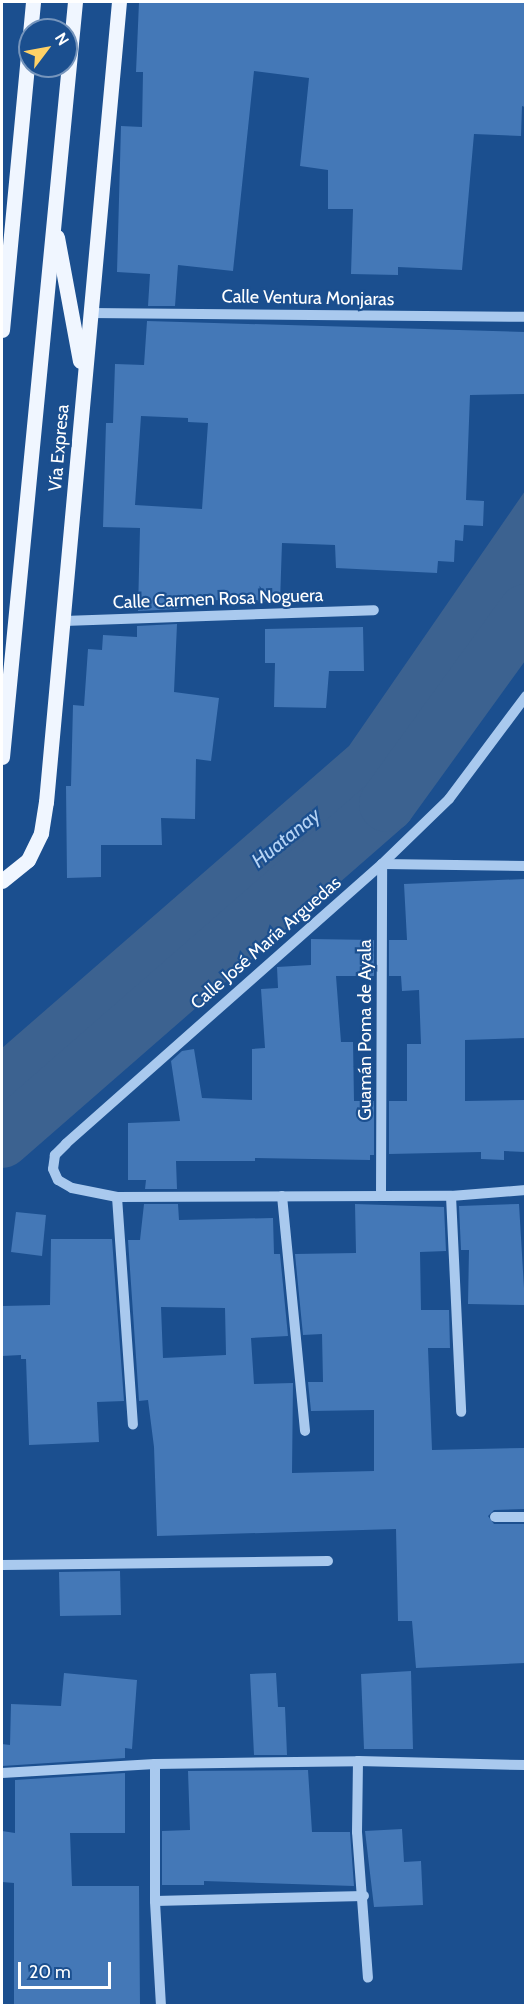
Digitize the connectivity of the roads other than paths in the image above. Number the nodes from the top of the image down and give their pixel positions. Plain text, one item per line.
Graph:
1 (33, 2) edge
2 (75, 2) edge
3 (119, 2) edge
4 (54, 219) junction
5 (12, 224) junction
6 (2, 253) edge
7 (89, 313) junction
8 (525, 317) edge
9 (2, 330) edge
10 (84, 382) junction
11 (374, 610) dead end
12 (64, 621) junction
13 (525, 696) edge
14 (2, 757) edge
15 (382, 864) junction
16 (525, 866) edge
17 (2, 881) edge
18 (525, 1190) edge
19 (282, 1196) junction
20 (381, 1196) junction
21 (451, 1196) junction
22 (117, 1197) junction
23 (460, 1412) dead end
24 (133, 1424) dead end
25 (304, 1431) dead end
26 (495, 1517) dead end
27 (525, 1518) edge
28 (328, 1561) dead end
29 (2, 1565) edge
30 (358, 1761) junction
31 (155, 1764) junction
32 (525, 1765) edge
33 (2, 1773) edge
34 (364, 1896) junction
35 (155, 1901) junction
36 (368, 1978) dead end
37 (161, 2006) edge

1 - 5 main road
2 - 4 main road, Vía Expresa
3 - 7 main road, Vía Expresa
4 - 10 main road
4 - 14 main road, Vía Expresa
5 - 6 main road
5 - 9 main road
7 - 8 street, Calle Ventura Monjaras
7 - 10 main road, Vía Expresa
10 - 12 main road, Vía Expresa
11 - 12 street, Calle Carmen Rosa Noguera
12 - 17 main road, Vía Expresa
13 - 15 street, Calle José María Arguedas
15 - 16 street
15 - 20 street, Guamán Poma de Ayala
15 - 22 street, Calle José María Arguedas
18 - 21 street
19 - 20 street
19 - 22 street
19 - 25 street
20 - 21 street
21 - 23 street
22 - 24 street
26 - 27 street
28 - 29 street
30 - 31 street
30 - 32 street
30 - 34 street
31 - 33 street
31 - 35 street
34 - 35 street
34 - 36 street
35 - 37 street

